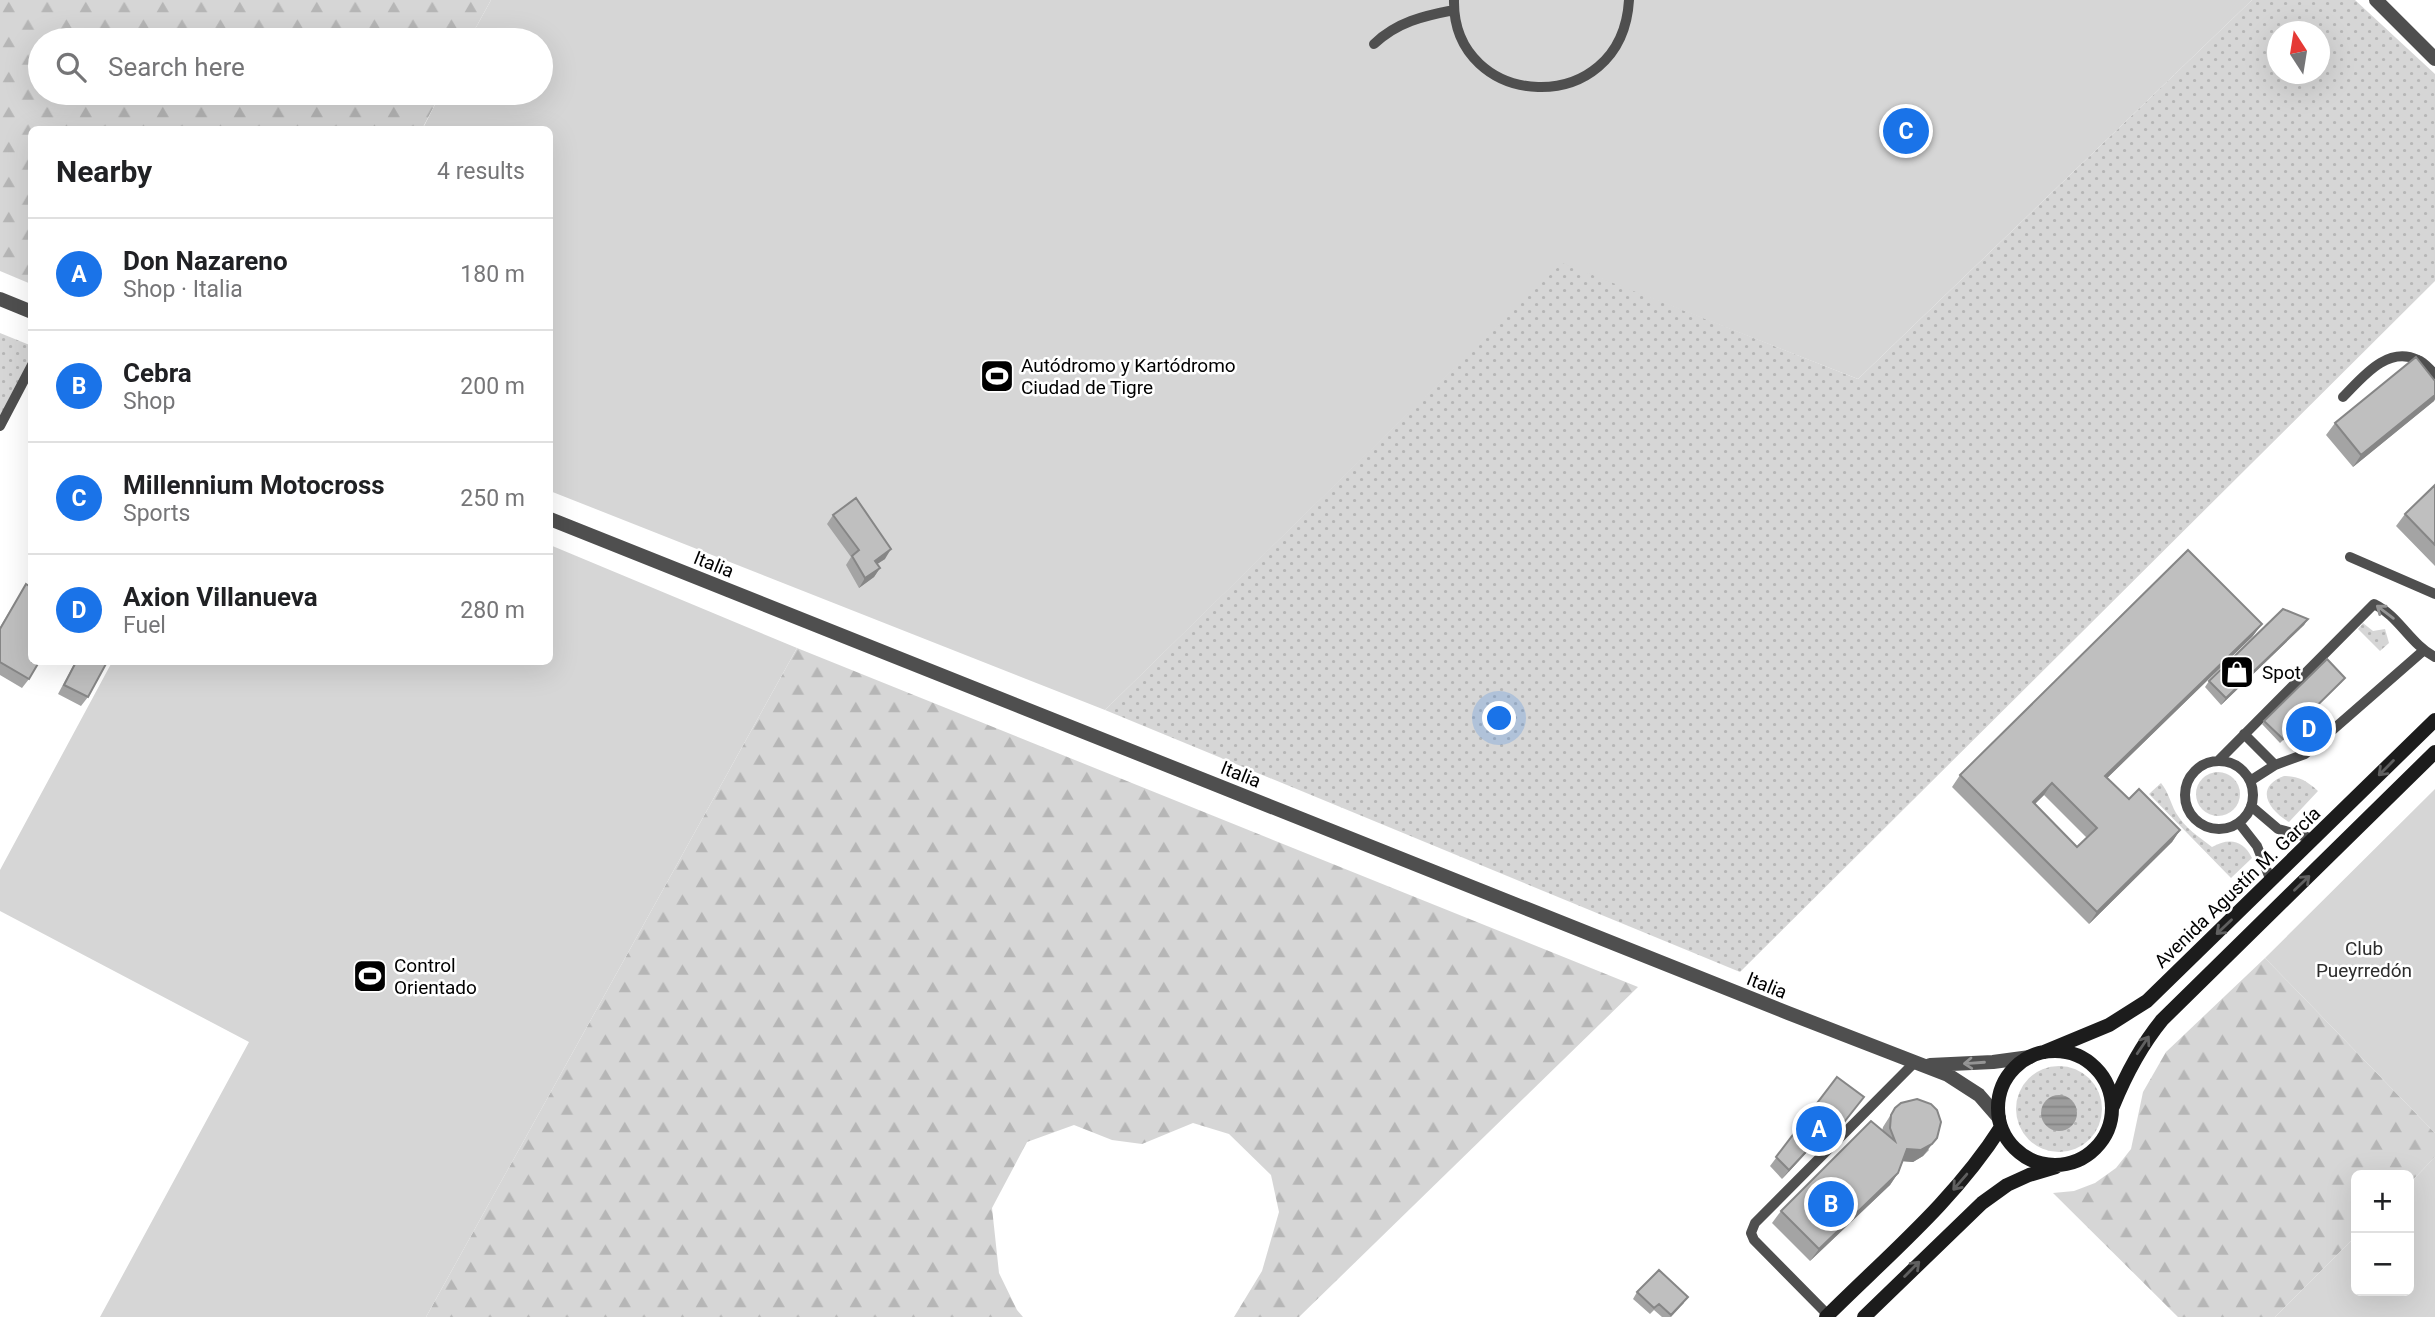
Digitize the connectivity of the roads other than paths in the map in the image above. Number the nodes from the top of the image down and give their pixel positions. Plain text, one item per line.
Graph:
1 (1629, 0) edge
2 (2376, 0) edge
3 (1454, 5) edge
4 (1374, 44) dead end
5 (2435, 59) edge
6 (0, 299) edge
7 (28, 310) edge
8 (28, 373) edge
9 (2435, 374) edge
10 (2343, 397) dead end
11 (0, 426) edge
12 (553, 520) edge
13 (2350, 557) dead end
14 (2435, 594) edge
15 (2423, 651) junction
16 (2435, 657) edge
17 (2435, 720) edge
18 (2244, 734) junction
19 (2435, 752) edge
20 (2219, 760) junction
21 (2275, 765) junction
22 (2250, 780) junction
23 (2251, 806) junction
24 (2239, 823) junction
25 (2314, 839) junction
26 (2272, 881) junction
27 (2037, 1054) junction
28 (1916, 1064) junction
29 (2113, 1106) junction
30 (2000, 1123) junction
31 (2064, 1165) junction
32 (1826, 1316) edge
33 (1864, 1317) edge

1 - 3 lane
2 - 5 street
3 - 4 lane
6 - 7 street
8 - 11 lane
9 - 10 lane
12 - 28 street, Italia
13 - 14 lane
15 - 16 lane
15 -> 18 lane
15 - 21 lane
17 -> 25 main road, Avenida Agustín M. García
18 - 20 lane
18 - 21 lane
29 -> 19 main road
20 - 22 lane
20 - 24 lane
21 - 22 lane
22 - 23 lane
23 - 24 lane
23 - 25 lane
24 - 26 lane
25 - 26 main road, Avenida Agustín M. García
26 -> 27 main road, Avenida Agustín M. García
27 -> 28 street, Italia
27 - 29 main road
27 - 30 main road
28 - 30 street, Italia
28 - 32 lane
29 - 31 main road
30 - 31 main road
30 -> 32 main road
33 -> 31 main road

